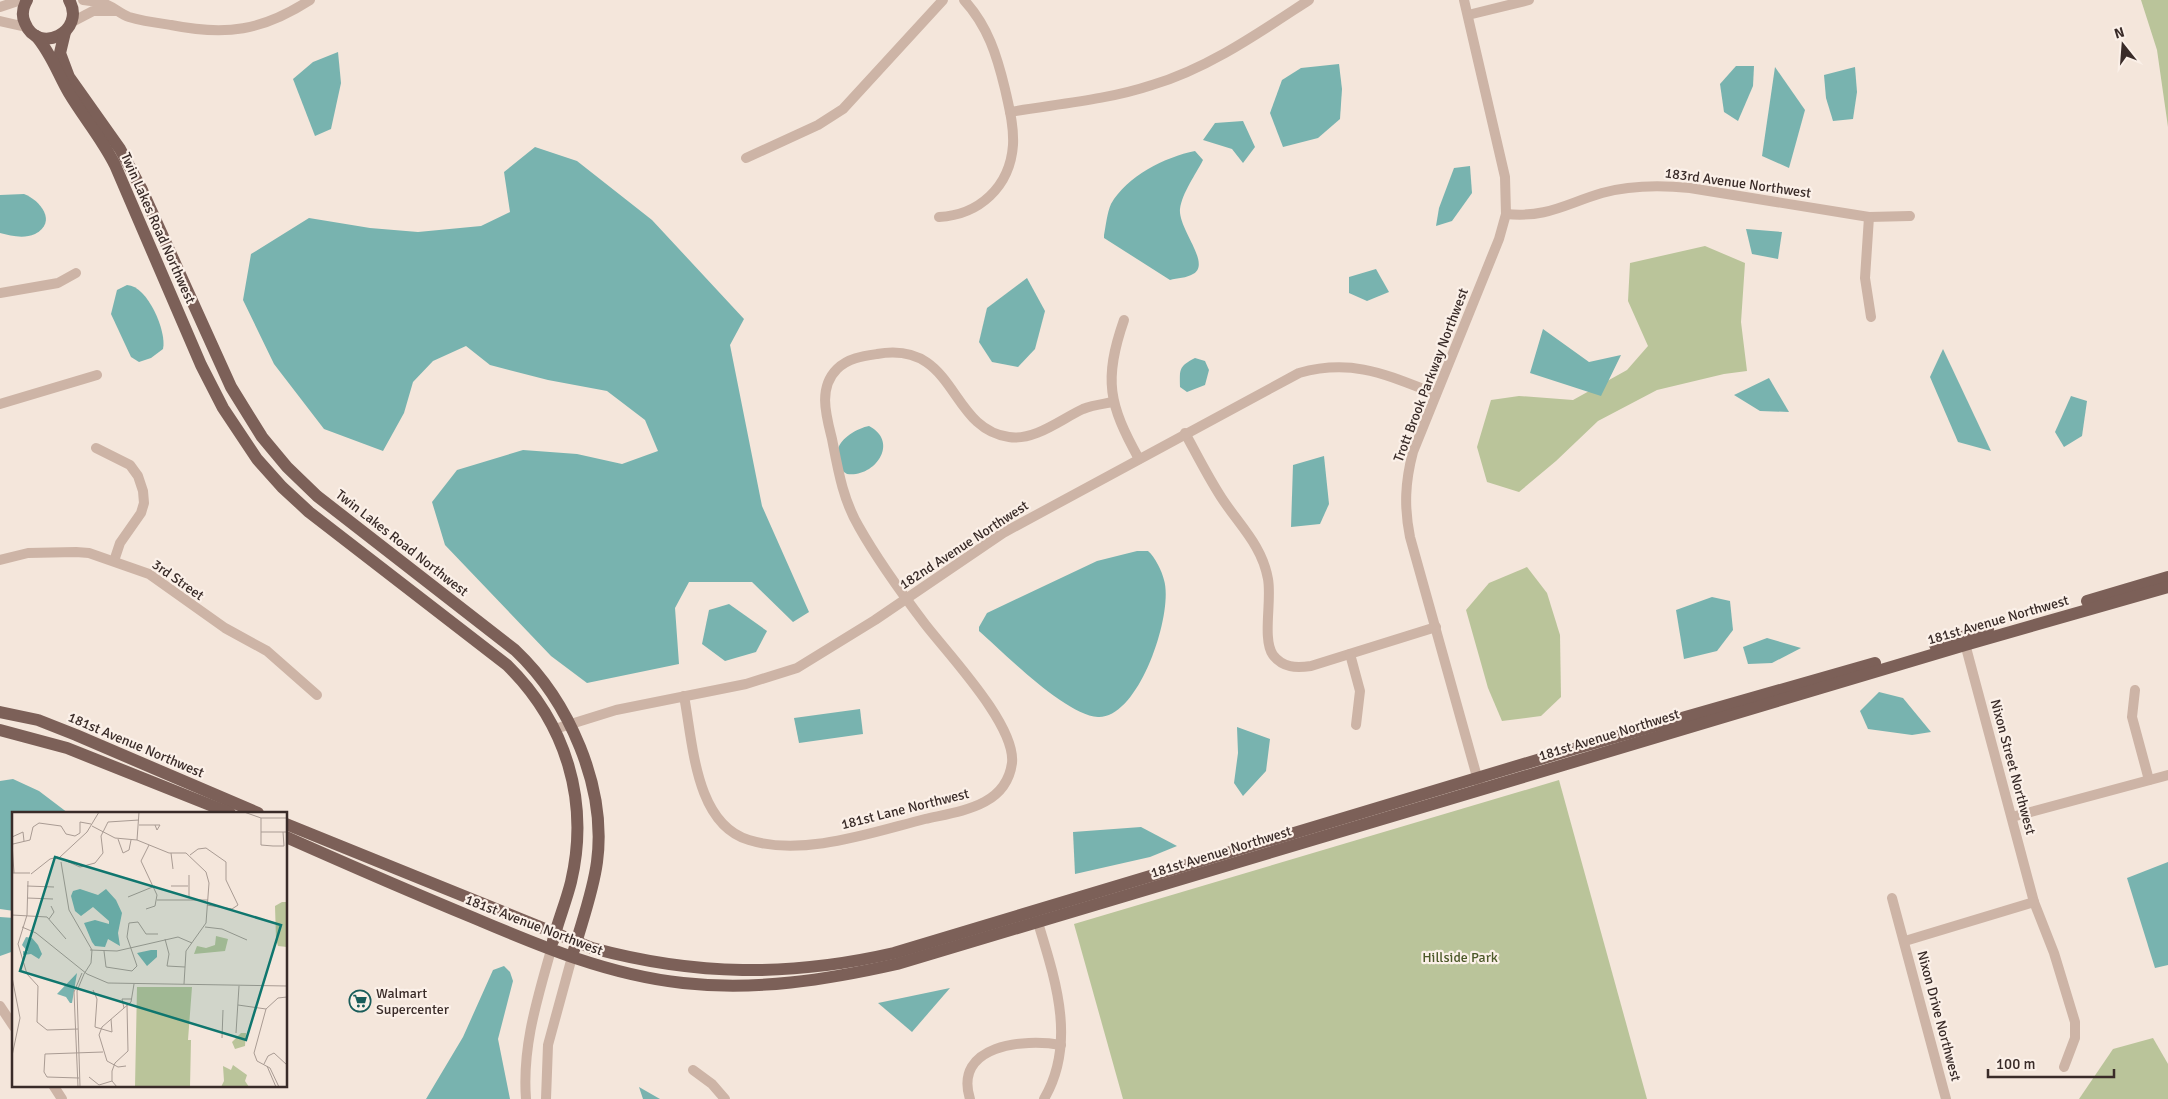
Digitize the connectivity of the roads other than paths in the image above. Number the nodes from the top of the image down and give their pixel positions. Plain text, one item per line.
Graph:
1 (22, 0) edge
2 (27, 0) edge
3 (69, 0) edge
4 (83, 0) edge
5 (310, 0) edge
6 (944, 0) edge
7 (964, 0) edge
8 (1289, 0) edge
9 (1309, 0) edge
10 (1464, 0) edge
11 (1529, 0) edge
12 (0, 7) edge
13 (1295, 9) junction
14 (117, 11) junction
15 (1468, 15) junction
16 (0, 21) edge
17 (26, 27) junction
18 (69, 27) junction
19 (36, 36) junction
20 (1010, 112) junction
21 (746, 158) dead end
22 (1506, 214) junction
23 (1910, 216) dead end
24 (939, 217) dead end
25 (1869, 217) junction
26 (76, 273) dead end
27 (0, 293) edge
28 (1871, 317) dead end
29 (1124, 320) dead end
30 (96, 375) dead end
31 (1436, 394) junction
32 (1113, 402) junction
33 (0, 404) edge
34 (1185, 433) junction
35 (96, 448) dead end
36 (1139, 459) junction
37 (0, 560) edge
38 (114, 561) junction
39 (2168, 577) edge
40 (2168, 587) edge
41 (907, 598) junction
42 (1436, 627) junction
43 (1965, 642) junction
44 (1350, 654) junction
45 (2135, 690) dead end
46 (317, 695) dead end
47 (684, 696) junction
48 (0, 712) edge
49 (570, 722) junction
50 (1356, 725) dead end
51 (555, 729) junction
52 (0, 730) edge
53 (2168, 775) edge
54 (2149, 780) junction
55 (1479, 784) junction
56 (228, 812) edge
57 (256, 812) edge
58 (2012, 817) junction
59 (288, 825) edge
60 (288, 838) edge
61 (1892, 898) dead end
62 (2034, 902) junction
63 (1036, 917) junction
64 (555, 934) junction
65 (1905, 941) junction
66 (576, 942) junction
67 (551, 950) junction
68 (572, 957) junction
69 (0, 1006) edge
70 (12, 1024) edge
71 (1061, 1045) junction
72 (2064, 1067) dead end
73 (693, 1070) dead end
74 (54, 1086) edge
75 (62, 1099) edge
76 (526, 1099) edge
77 (546, 1099) edge
78 (725, 1099) edge
79 (970, 1099) edge
80 (1044, 1099) edge
81 (1946, 1099) edge

1 - 12 street
2 - 17 main road
3 - 18 main road, Twin Lakes Road Northwest
4 - 14 street
5 - 14 street
6 - 21 street
7 - 20 street
8 - 13 street
9 - 13 street
10 - 15 street, Trott Brook Parkway Northwest
11 - 15 street
13 - 20 street
14 - 18 street
15 - 22 street, Trott Brook Parkway Northwest
16 - 17 street
17 - 19 main road, Twin Lakes Road Northwest
18 - 19 main road
18 - 49 main road, Twin Lakes Road Northwest
19 - 51 main road, Twin Lakes Road Northwest
20 - 24 street
22 - 25 street, 183rd Avenue Northwest
22 - 31 street, Trott Brook Parkway Northwest
23 - 25 street, 183rd Avenue Northwest
25 - 28 street
26 - 27 street
29 - 32 street
30 - 33 street
31 - 34 street, 182nd Avenue Northwest
31 - 42 street, Trott Brook Parkway Northwest
32 - 36 street
32 - 41 street, 181st Lane Northwest
34 - 36 street, 182nd Avenue Northwest
34 - 44 street
35 - 38 street
36 - 41 street, 182nd Avenue Northwest
37 - 38 street, 3rd Street
38 - 46 street, 3rd Street
39 - 55 main road, 181st Avenue Northwest
40 - 43 main road, 181st Avenue Northwest
41 - 47 street, 182nd Avenue Northwest
41 - 47 street, 181st Lane Northwest
42 - 44 street
42 - 55 street, Trott Brook Parkway Northwest
43 - 55 main road, 181st Avenue Northwest
43 - 58 street, Nixon Street Northwest
44 - 50 street
45 - 54 street
47 - 49 street, 182nd Avenue Northwest
48 - 57 main road, 181st Avenue Northwest
49 - 51 street, 182nd Avenue Northwest
49 - 66 main road, Twin Lakes Road Northwest
51 - 64 main road, Twin Lakes Road Northwest
52 - 56 main road, 181st Avenue Northwest
53 - 54 street
54 - 58 street
55 - 63 main road, 181st Avenue Northwest
58 - 62 street, Nixon Street Northwest
59 - 64 main road, 181st Avenue Northwest
60 - 67 main road, 181st Avenue Northwest
61 - 65 street, Nixon Drive Northwest
62 - 65 street
62 - 72 street, Nixon Street Northwest
63 - 66 main road, 181st Avenue Northwest
63 - 68 main road, 181st Avenue Northwest
63 - 71 street
64 - 66 main road, 181st Avenue Northwest
64 - 67 main road, Twin Lakes Road Northwest
65 - 81 street, Nixon Drive Northwest
66 - 68 main road, Twin Lakes Road Northwest
67 - 68 main road, 181st Avenue Northwest
67 - 76 street, Twin Lakes Road Northwest
68 - 77 street, Twin Lakes Road Northwest
69 - 70 street
71 - 79 street
71 - 80 street
73 - 78 street
74 - 75 street

